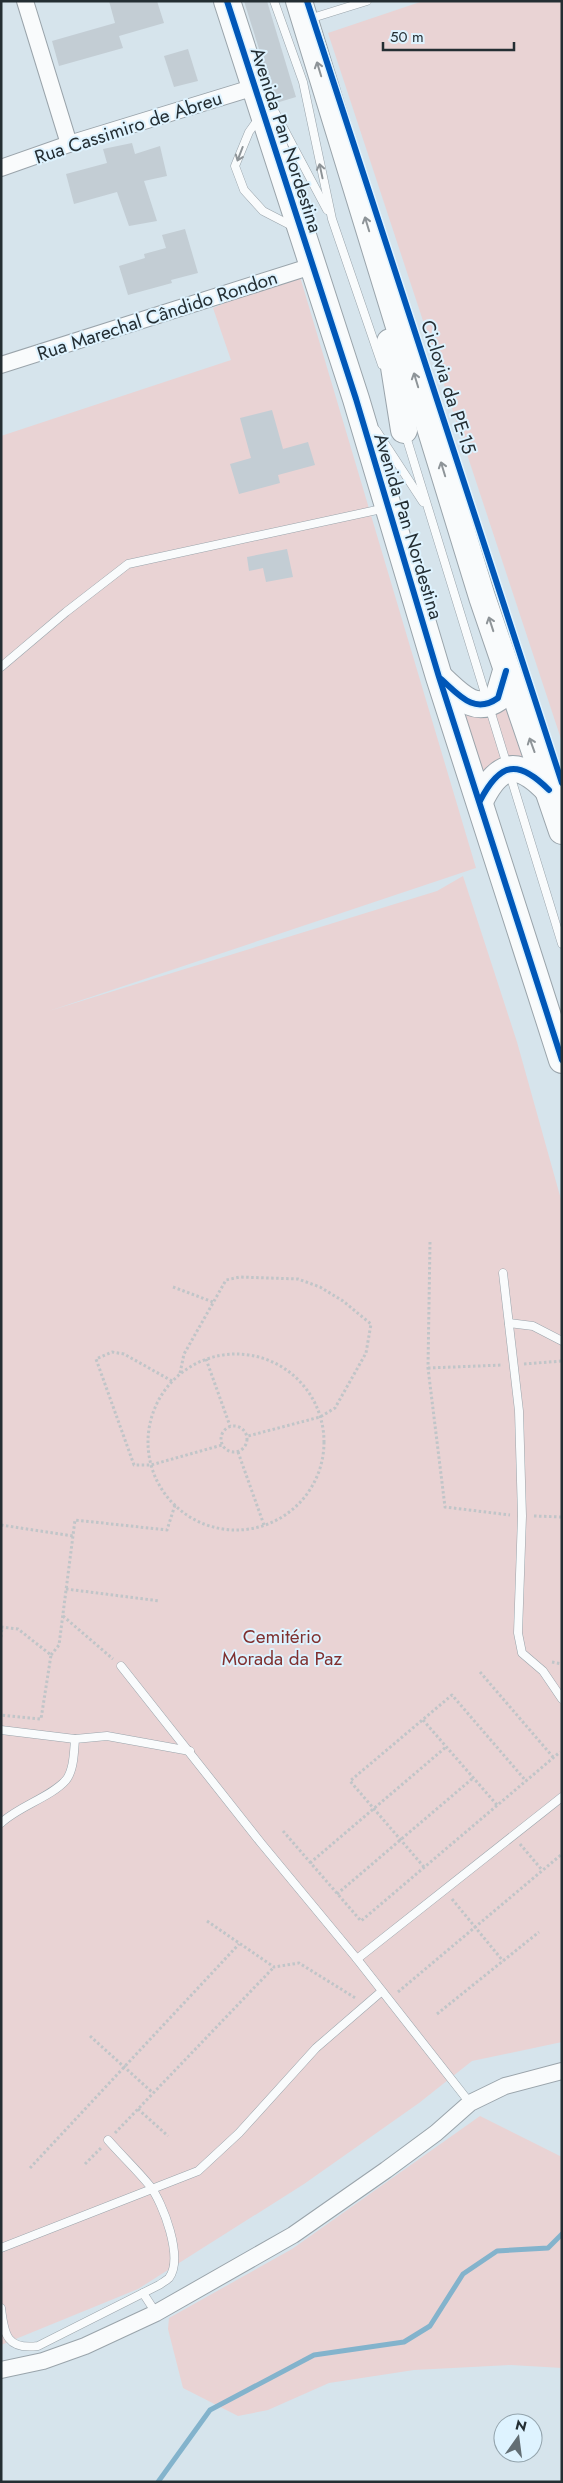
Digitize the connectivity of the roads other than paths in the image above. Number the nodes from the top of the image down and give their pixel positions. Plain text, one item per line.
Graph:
1 (25, 1) edge
2 (227, 1) edge
3 (274, 1) edge
4 (368, 1) edge
5 (302, 11) edge
6 (264, 102) junction
7 (70, 144) junction
8 (1, 168) edge
9 (332, 219) junction
10 (301, 231) junction
11 (378, 261) junction
12 (312, 266) junction
13 (1, 365) edge
14 (385, 375) dead end
15 (388, 384) dead end
16 (356, 399) junction
17 (404, 430) junction
18 (388, 507) junction
19 (428, 511) junction
20 (1, 667) edge
21 (506, 671) junction
22 (439, 677) junction
23 (489, 705) junction
24 (508, 769) junction
25 (549, 790) junction
26 (480, 801) junction
27 (562, 831) edge
28 (562, 944) edge
29 (562, 1060) edge
30 (503, 1273) dead end
31 (509, 1323) junction
32 (562, 1341) edge
33 (121, 1666) road end
34 (562, 1699) edge
35 (1, 1730) edge
36 (75, 1739) junction
37 (190, 1751) junction
38 (562, 1797) edge
39 (1, 1823) edge
40 (357, 1959) junction
41 (382, 1991) junction
42 (562, 2072) edge
43 (470, 2103) junction
44 (108, 2140) road end
45 (151, 2188) junction
46 (1, 2248) edge
47 (143, 2293) junction
48 (1, 2308) edge
49 (156, 2313) junction
50 (1, 2370) edge

1 - 7 street
2 - 6 highway, Avenida Pan Nordestina
9 -> 3 lane
4 - 5 lane
11 -> 5 highway
6 - 7 street, Rua Cassimiro de Abreu
6 - 9 lane
6 - 10 highway, Avenida Pan Nordestina
6 -> 10 lane
7 - 8 street, Rua Cassimiro de Abreu
9 - 14 lane
10 - 12 highway, Avenida Pan Nordestina
11 - 17 highway
21 -> 11 highway
12 - 13 street, Rua Marechal Cândido Rondon
12 - 16 highway, Avenida Pan Nordestina
15 - 17 lane
16 - 18 highway, Avenida Pan Nordestina
16 - 19 lane
17 - 19 lane
18 - 20 lane
18 - 22 highway, Avenida Pan Nordestina
19 - 23 lane
21 - 23 highway
25 -> 21 highway
22 - 23 highway
22 - 26 highway, Avenida Pan Nordestina
23 - 24 lane
24 - 25 highway
24 - 26 highway
24 - 28 lane
25 - 27 highway
26 - 29 highway, Avenida Pan Nordestina
30 - 31 lane
31 - 32 lane
31 - 34 lane
33 - 37 lane
35 - 36 lane
36 - 37 lane
36 - 39 lane
37 - 40 lane
38 - 40 lane
40 - 41 lane
41 - 43 lane
41 - 45 lane
42 - 43 street
43 - 49 street
44 - 45 lane
45 - 46 lane
45 - 47 lane
47 - 48 lane
47 - 49 lane
49 - 50 street

